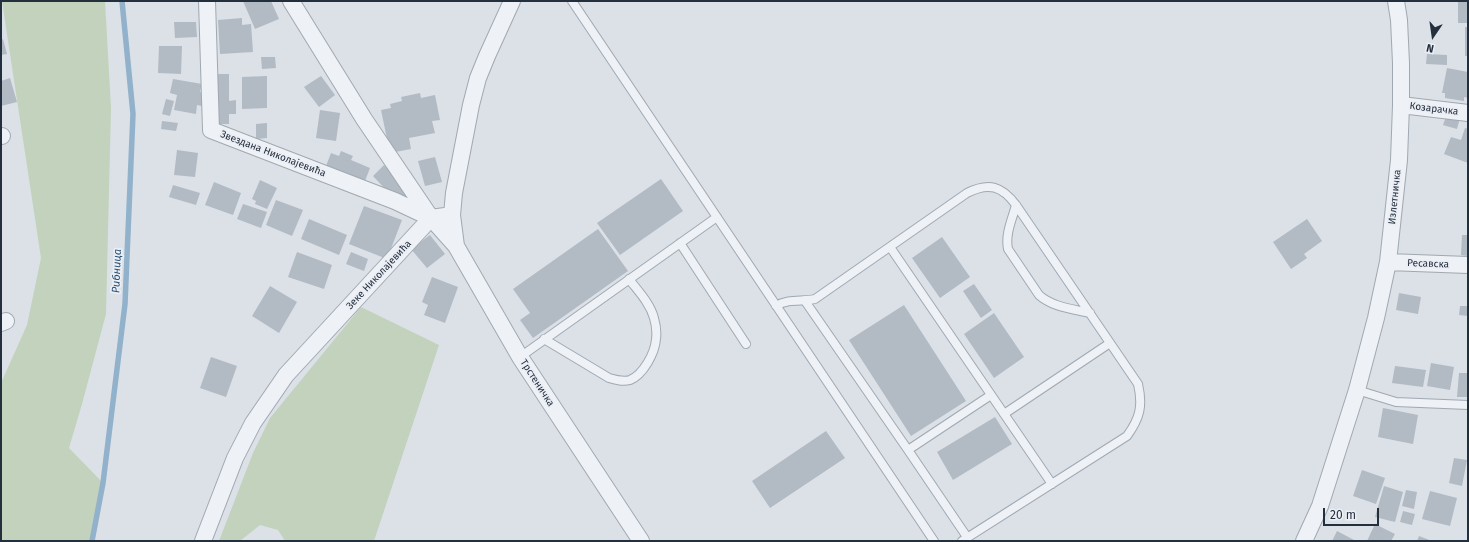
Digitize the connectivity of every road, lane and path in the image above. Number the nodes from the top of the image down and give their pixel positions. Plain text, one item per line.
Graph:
1 (207, 1) edge
2 (291, 1) edge
3 (512, 1) edge
4 (572, 1) edge
5 (1396, 1) edge
6 (1401, 105) junction
7 (1468, 113) edge
8 (1016, 205) junction
9 (452, 215) junction
10 (717, 217) junction
11 (431, 218) junction
12 (680, 243) junction
13 (456, 246) junction
14 (890, 247) junction
15 (1388, 262) junction
16 (1468, 265) edge
17 (629, 279) junction
18 (805, 302) junction
19 (776, 306) junction
20 (1090, 313) junction
21 (544, 340) junction
22 (1110, 343) junction
23 (746, 344) dead end
24 (520, 356) junction
25 (1357, 390) junction
26 (991, 395) junction
27 (1468, 405) edge
28 (1004, 414) junction
29 (908, 450) junction
30 (1052, 484) junction
31 (964, 539) edge
32 (203, 541) edge
33 (641, 541) edge
34 (934, 541) edge
35 (1304, 541) edge

1 - 11 street, Звездана Николајевића
2 - 11 street, Звездана Николајевића
3 - 9 street
4 - 10 lane
5 - 6 street, Излетничка
6 - 7 street, Козарачка
6 - 15 street, Излетничка
8 - 14 lane
8 - 20 lane
8 - 20 lane
9 - 11 street
9 - 13 street, Трстеничка
10 - 12 lane
10 - 19 lane
11 - 13 street, Звездана Николајевића
11 - 32 street, Зеке Николајевића
12 - 17 lane
12 - 23 lane
13 - 24 street, Трстеничка
14 - 18 lane
14 - 26 lane
15 - 16 street, Ресавска
15 - 25 street, Излетничка
17 - 21 lane
17 - 21 lane
18 - 19 lane
18 - 29 lane
19 - 34 lane
20 - 22 lane
21 - 24 lane
22 - 28 lane
22 - 30 lane
24 - 33 street, Трстеничка
25 - 27 lane
25 - 35 street, Излетничка
26 - 28 lane
26 - 29 lane
28 - 30 lane
29 - 31 lane
30 - 31 lane

